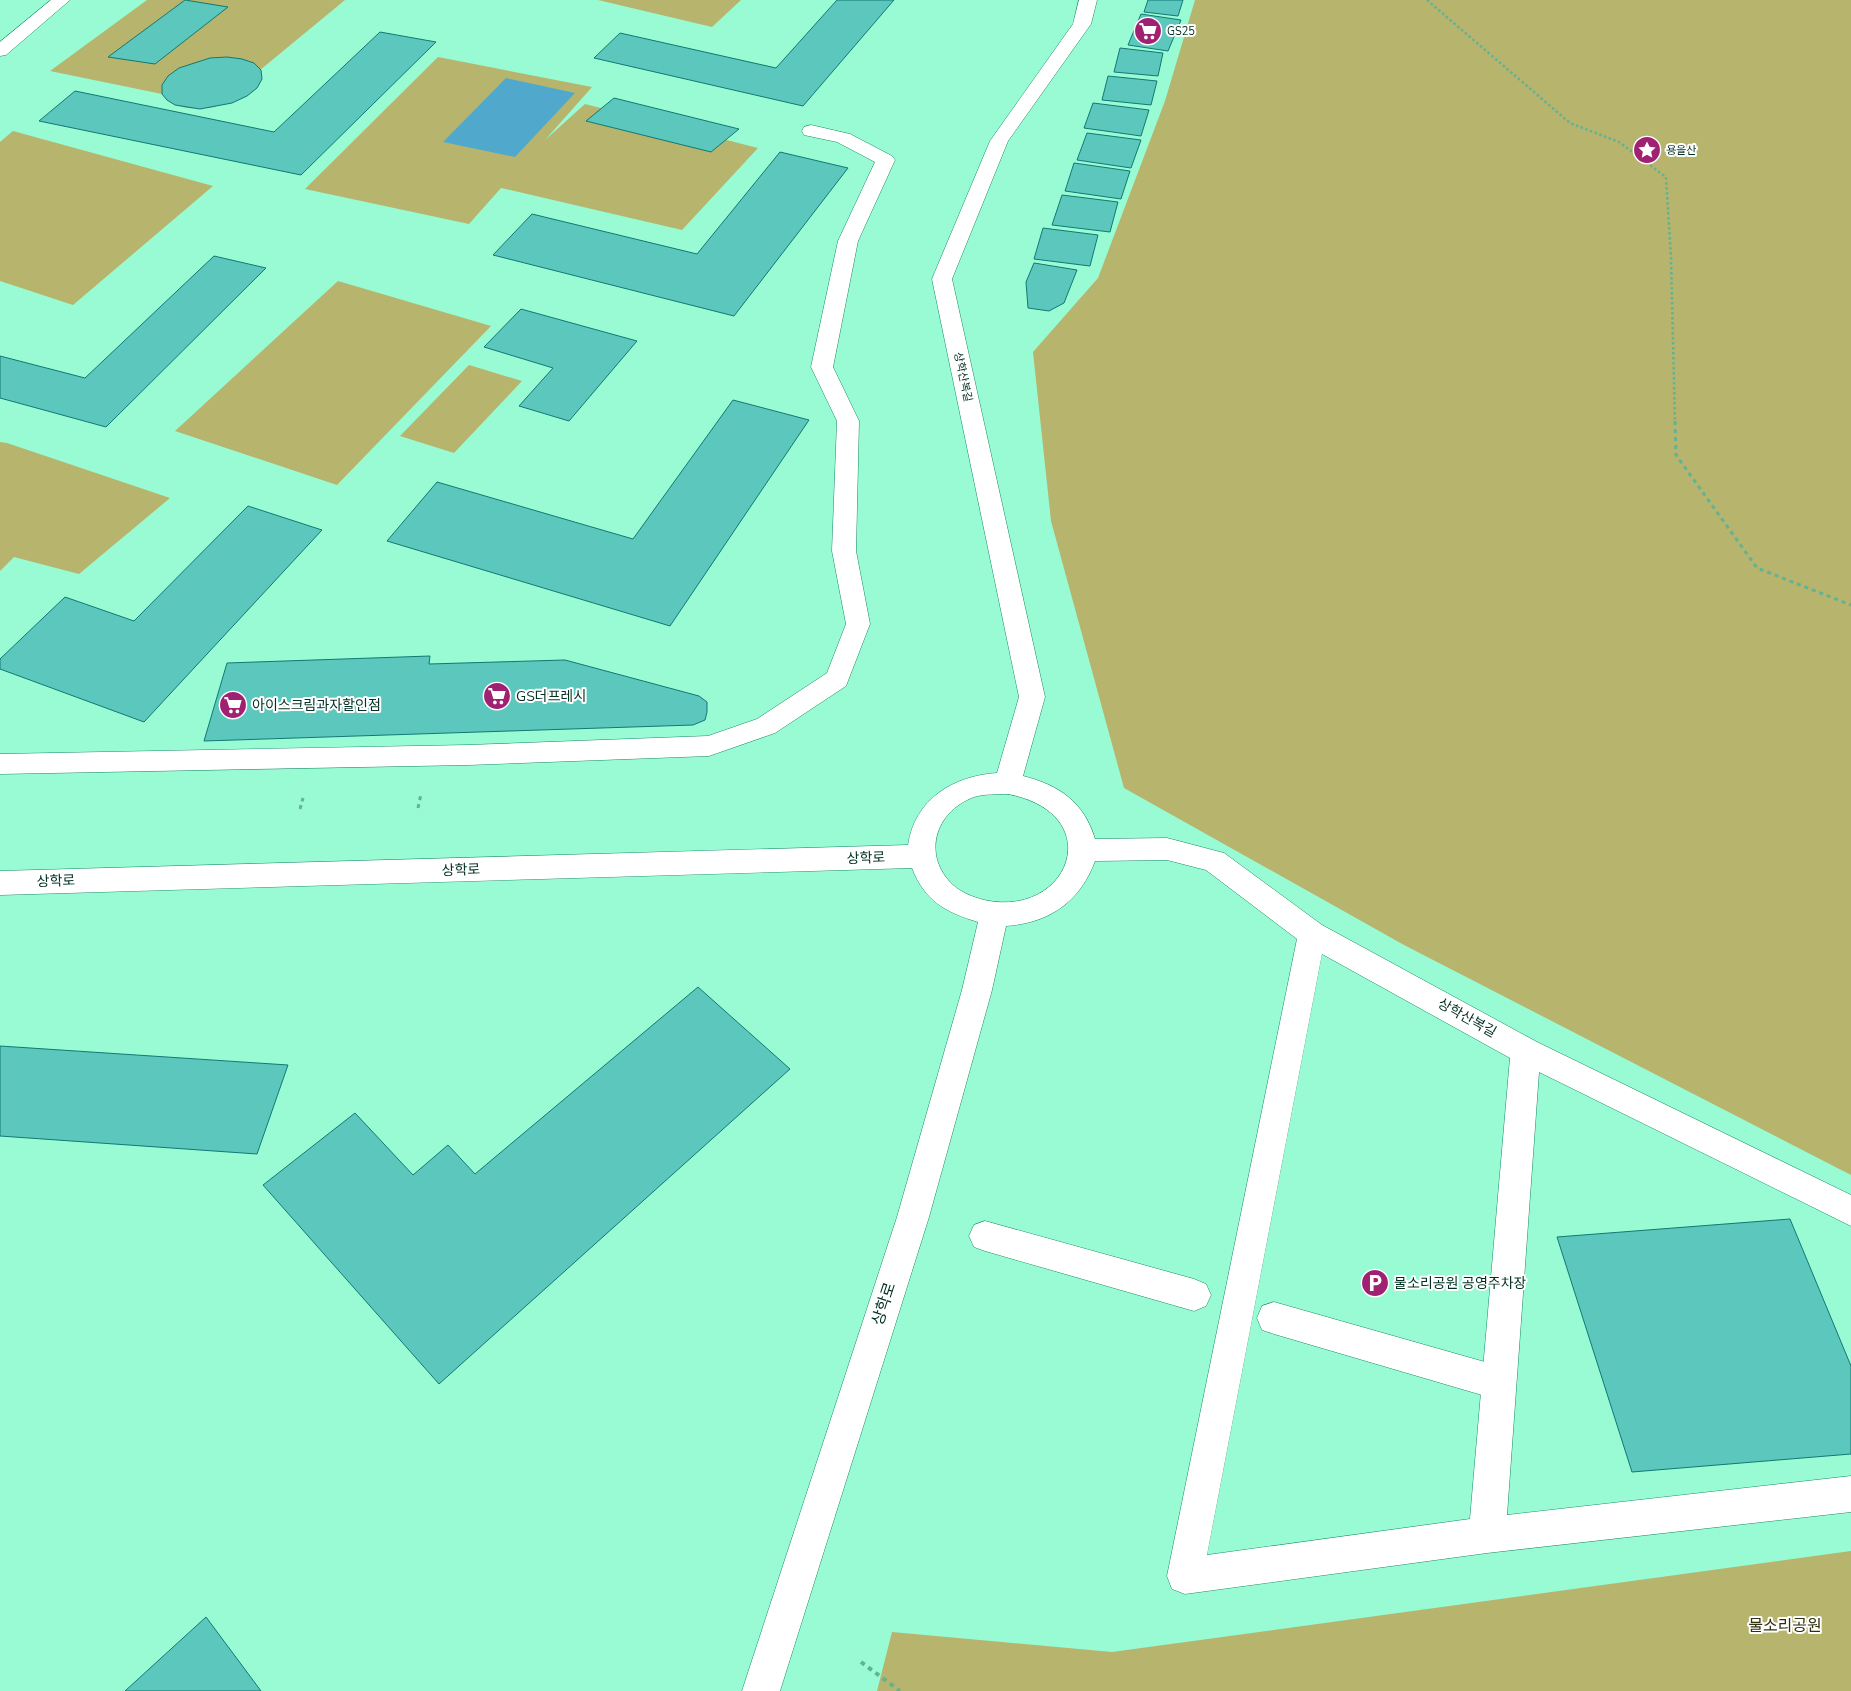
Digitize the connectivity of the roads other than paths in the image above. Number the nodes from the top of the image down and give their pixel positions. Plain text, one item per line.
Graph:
1 (61, 0) edge
2 (1088, 0) edge
3 (0, 51) edge
4 (810, 131) dead end
5 (0, 764) edge
6 (1008, 783) junction
7 (1084, 850) junction
8 (921, 856) junction
9 (0, 883) edge
10 (994, 914) junction
11 (1312, 934) junction
12 (1526, 1050) junction
13 (1851, 1212) edge
14 (985, 1236) dead end
15 (1194, 1295) dead end
16 (1274, 1318) dead end
17 (1499, 1383) junction
18 (1851, 1494) edge
19 (1487, 1535) junction
20 (760, 1691) edge

1 - 3 street
2 - 6 street, 상학산복길
4 - 5 street
6 - 7 street
6 - 8 street
7 - 10 street
7 - 11 street, 상학산복길
8 - 9 street, 상학로
8 - 10 street
10 - 20 street, 상학로
11 - 12 street, 상학산복길
11 - 19 street
12 - 13 street, 상학산복길
12 - 17 street
14 - 15 street
16 - 17 street
17 - 19 street
18 - 19 street

